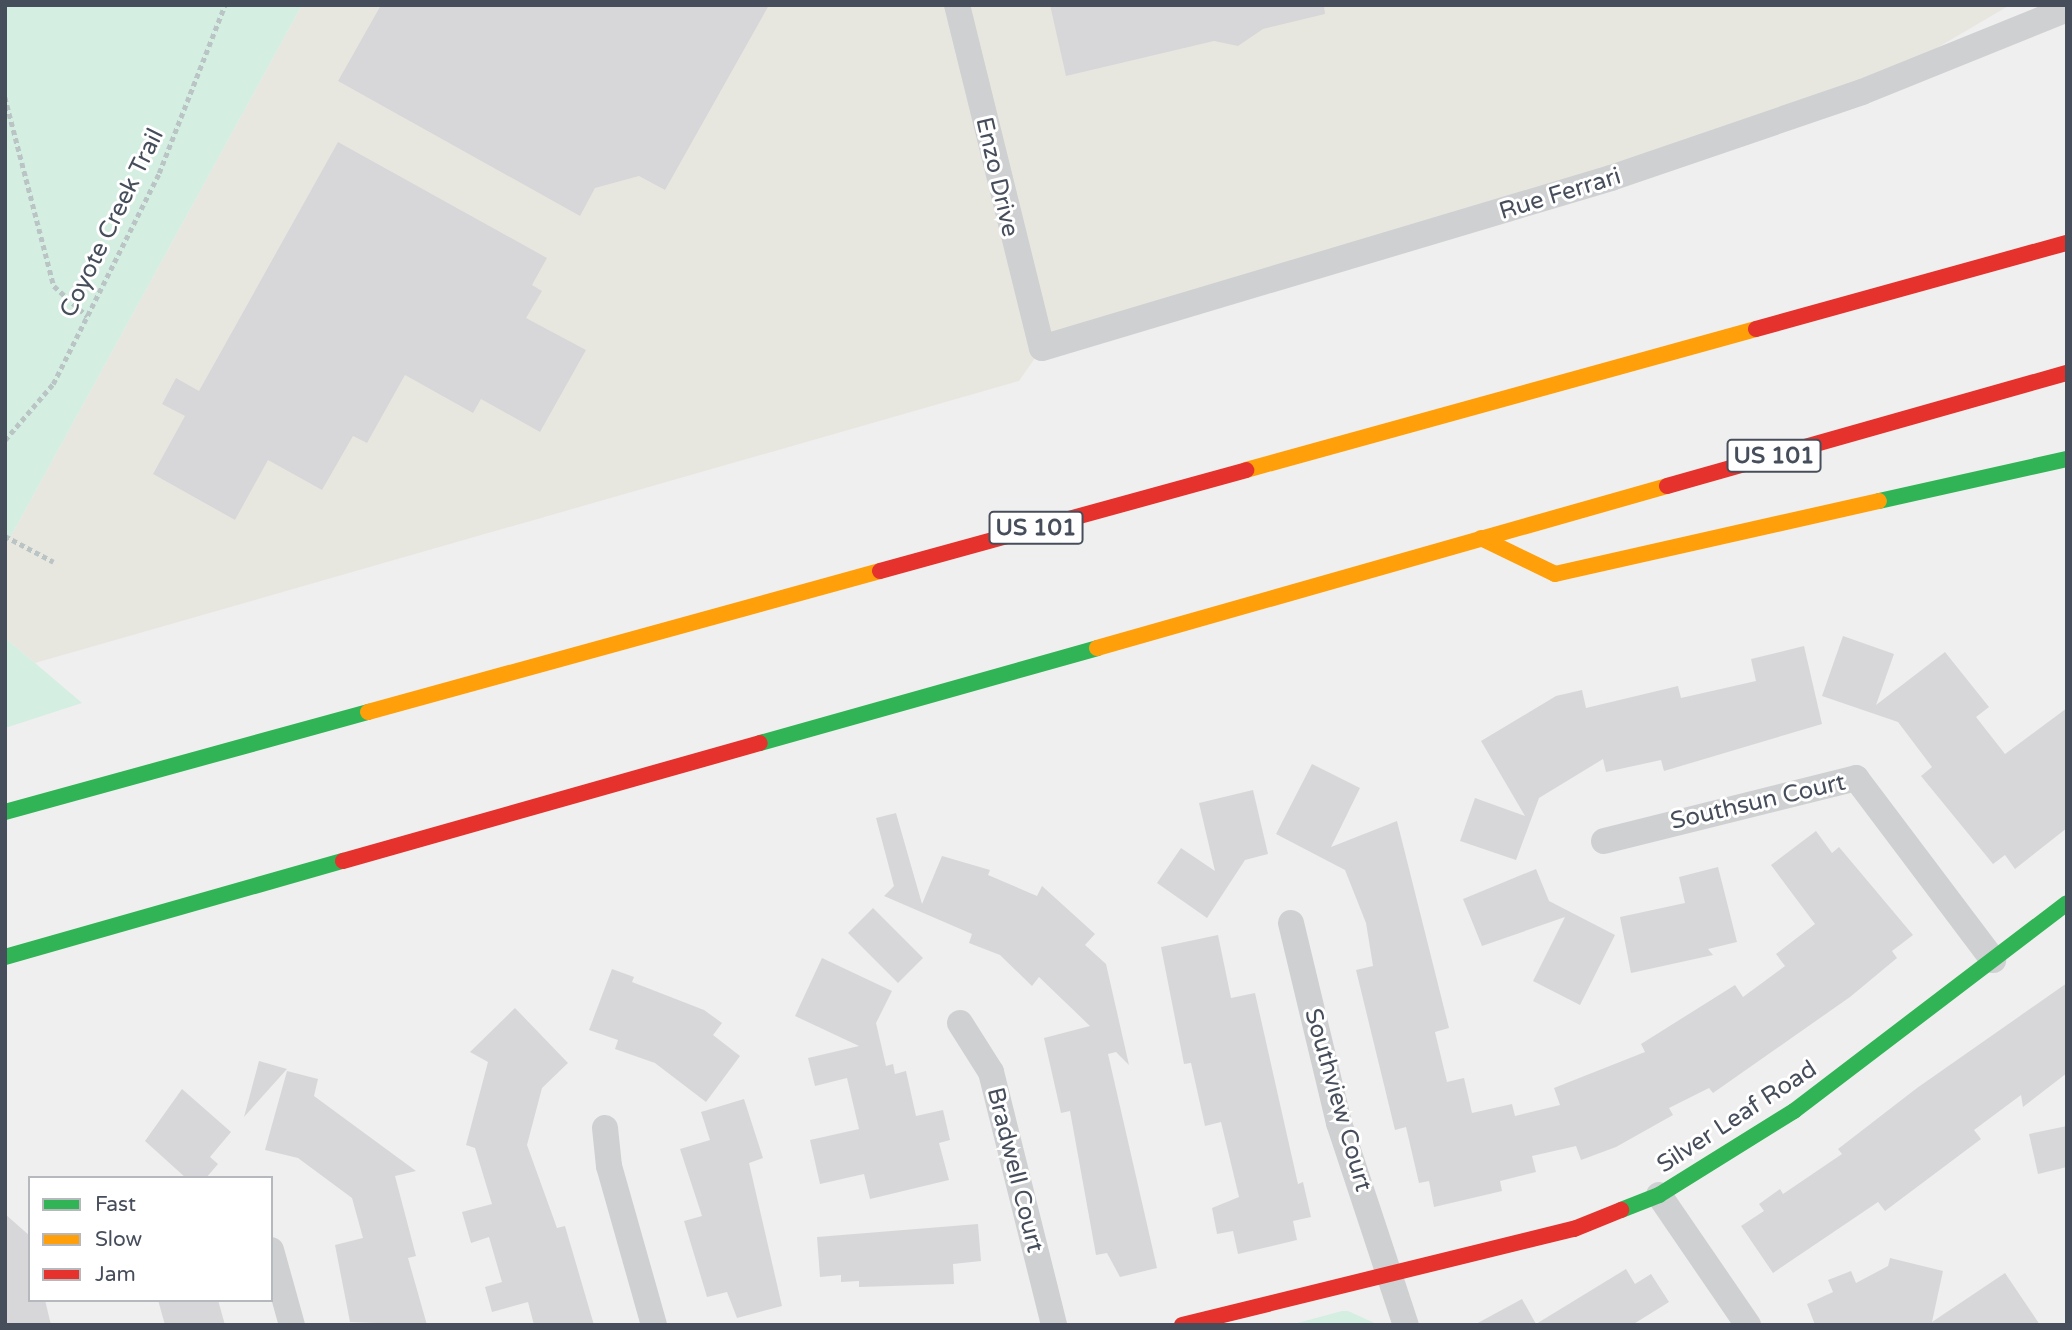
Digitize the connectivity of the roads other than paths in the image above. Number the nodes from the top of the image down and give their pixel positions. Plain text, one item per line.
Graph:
1 (957, 5) edge
2 (2067, 9) edge
3 (2067, 243) edge
4 (1042, 348) joint
5 (2067, 373) edge
6 (2067, 459) edge
7 (1481, 538) junction
8 (5, 812) edge
9 (1604, 841) dead end
10 (2067, 903) edge
11 (1291, 923) dead end
12 (5, 957) edge
13 (1993, 960) junction
14 (960, 1023) dead end
15 (605, 1128) dead end
16 (1659, 1195) junction
17 (273, 1258) edge
18 (1392, 1275) junction
19 (292, 1325) edge
20 (654, 1325) edge
21 (1054, 1325) edge
22 (1182, 1325) edge
23 (1406, 1325) edge
24 (1748, 1325) edge

1 - 4 street, Enzo Drive
2 - 4 street, Rue Ferrari
3 - 8 main road, US 101
5 - 7 main road, US 101
6 - 7 main road
7 - 12 main road, US 101
9 - 13 street, Southsun Court
10 - 13 main road, Silver Leaf Road
11 - 18 street, Southview Court
13 - 16 main road, Silver Leaf Road
14 - 21 street, Bradwell Court
15 - 20 street
16 - 18 main road, Silver Leaf Road
16 - 24 street
17 - 19 street
18 - 22 main road, Silver Leaf Road
18 - 23 street, Southview Court

